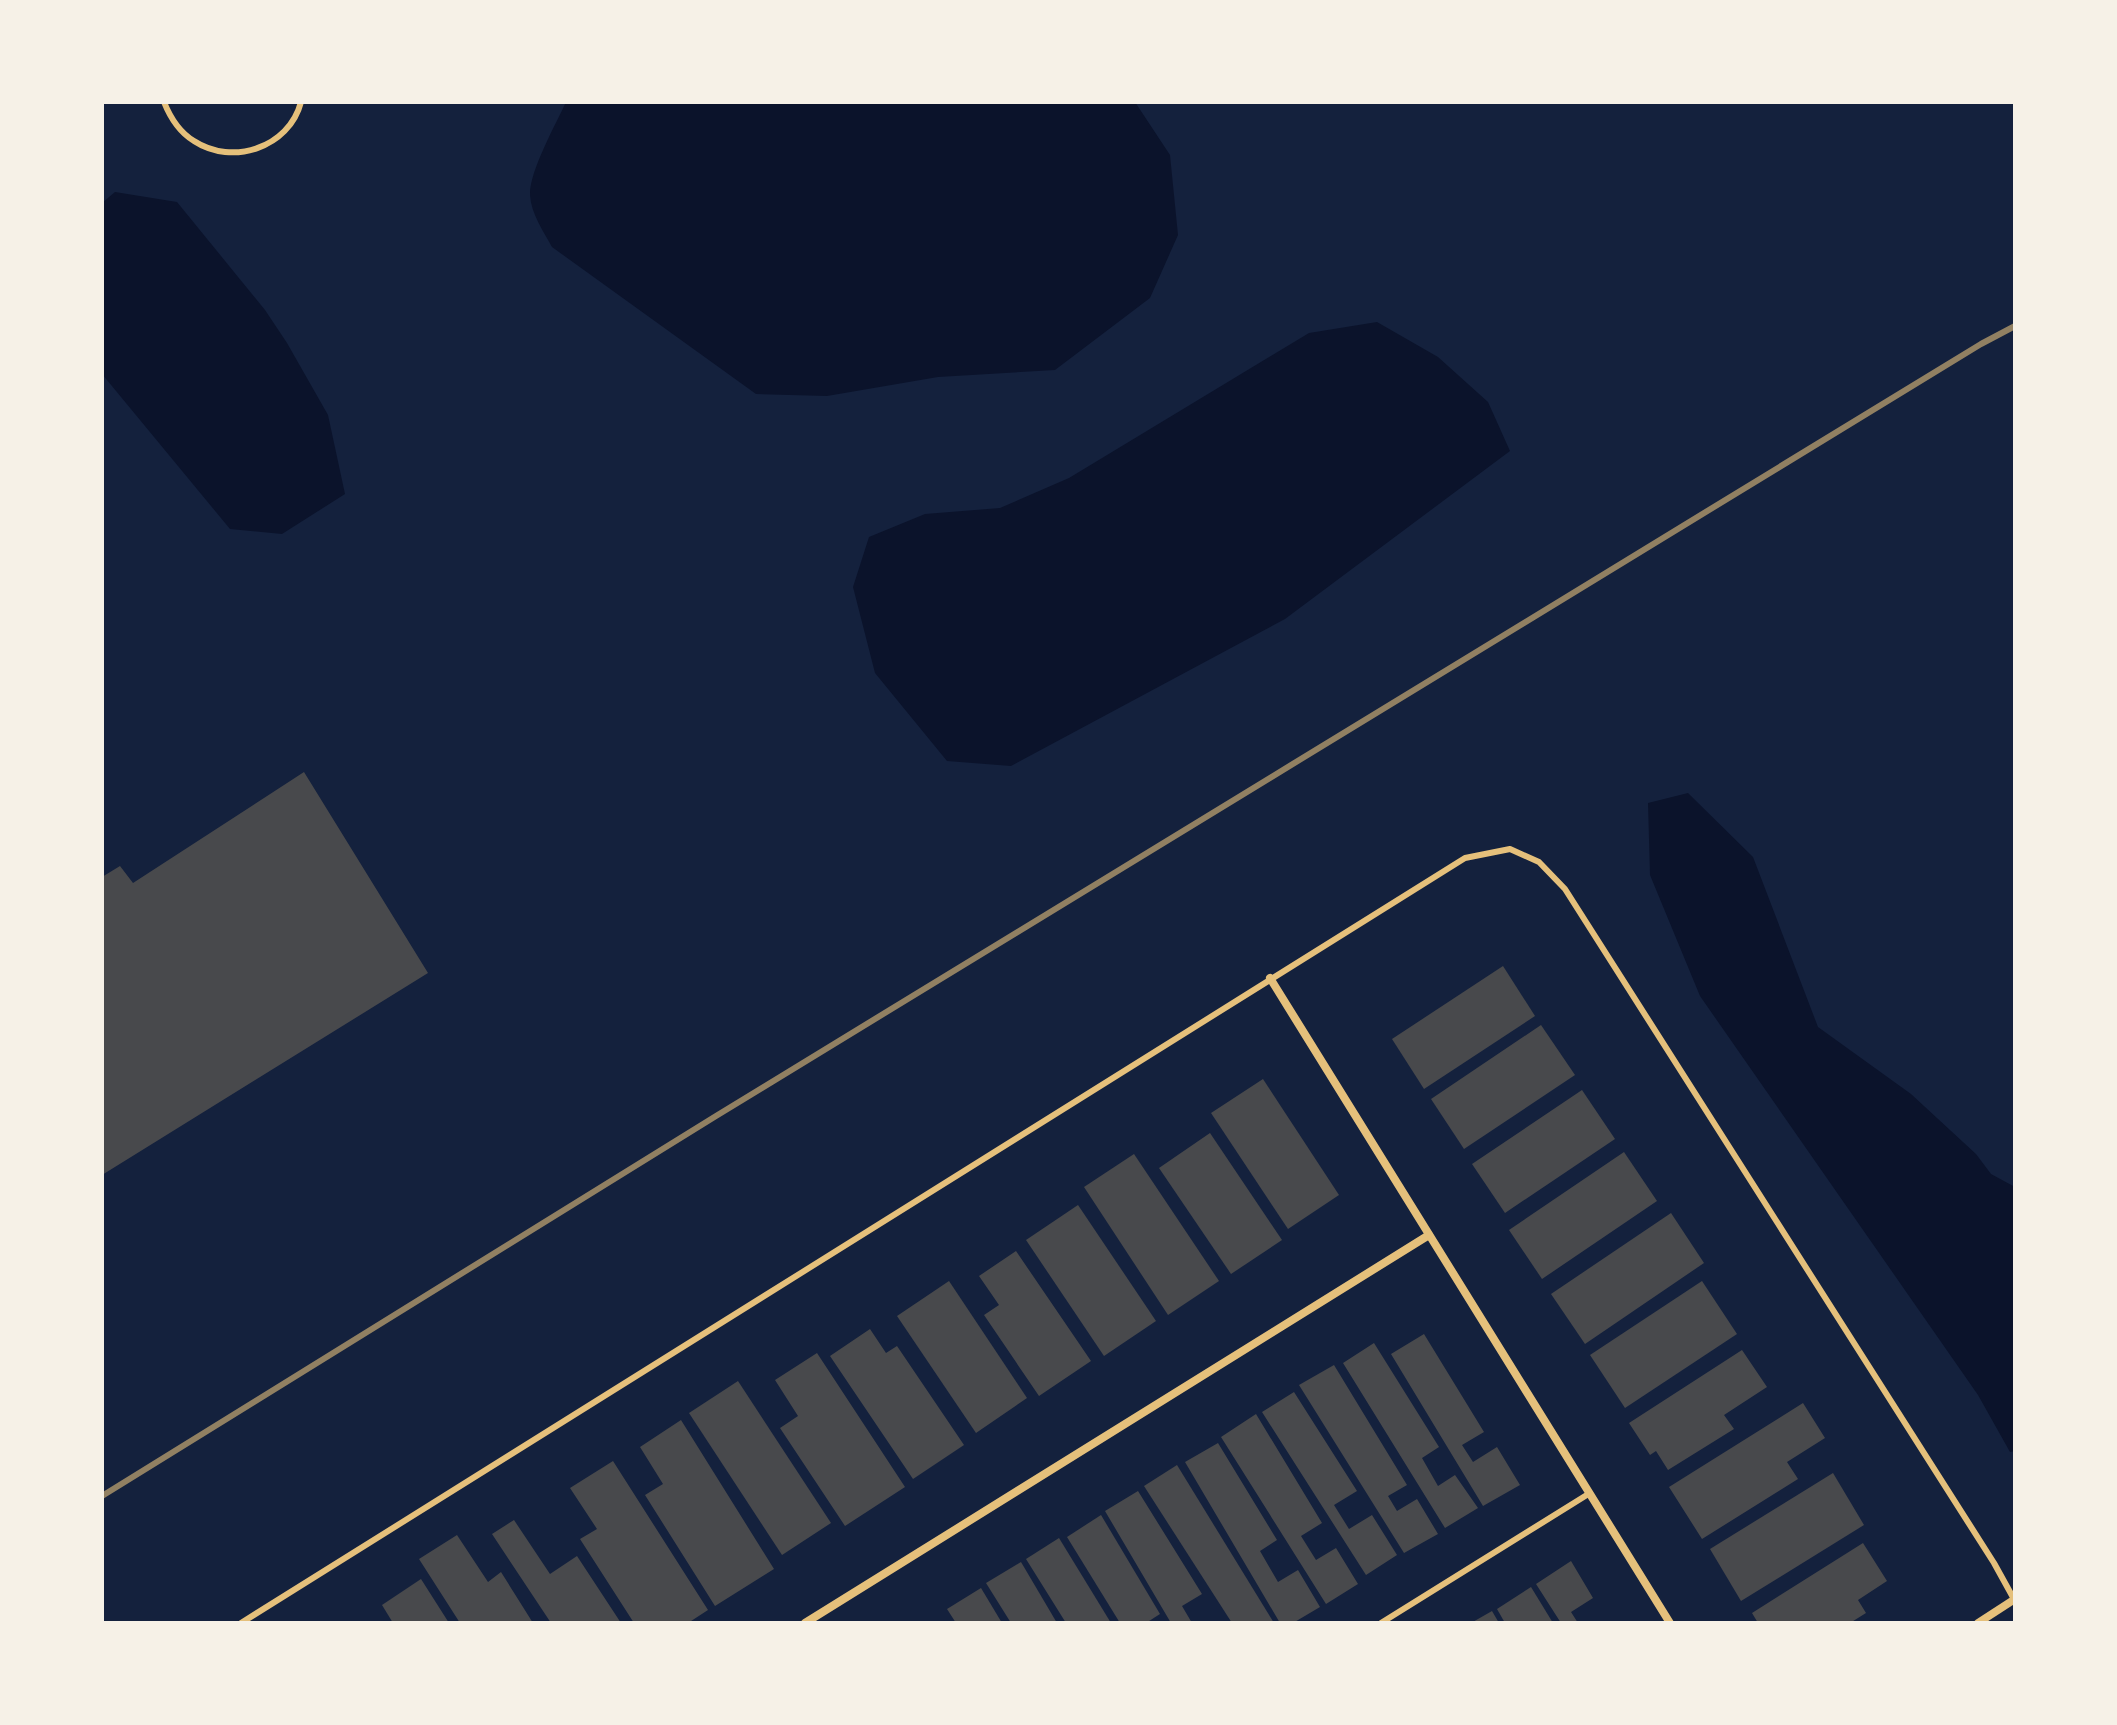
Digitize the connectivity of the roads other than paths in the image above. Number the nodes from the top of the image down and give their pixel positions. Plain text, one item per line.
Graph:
1 (164, 102) edge
2 (301, 102) edge
3 (1270, 978) junction
4 (1429, 1235) junction
5 (1590, 1493) junction
6 (2015, 1600) edge
7 (241, 1623) edge
8 (805, 1623) edge
9 (1381, 1623) edge
10 (1670, 1623) edge
11 (1978, 1623) edge

1 - 2 lane
3 - 4 street
3 - 6 lane
3 - 7 lane
4 - 5 street
4 - 8 street
5 - 9 lane
5 - 10 street
6 - 11 street

